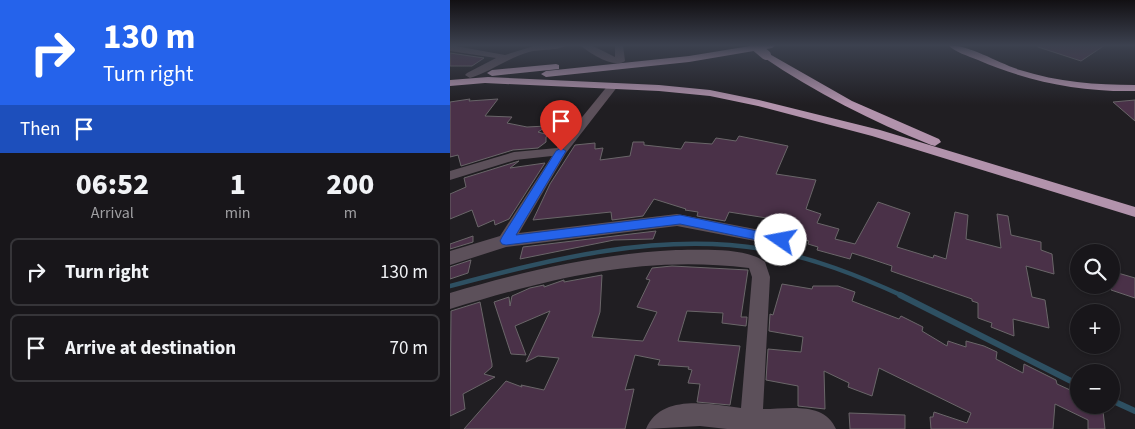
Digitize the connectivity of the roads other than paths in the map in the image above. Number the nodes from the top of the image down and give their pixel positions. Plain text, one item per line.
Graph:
1 (493, 65) edge
2 (583, 65) edge
3 (635, 65) edge
4 (785, 65) edge
5 (993, 65) edge
6 (450, 77) edge
7 (475, 78) junction
8 (450, 83) edge
9 (613, 86) junction
10 (1135, 88) edge
11 (561, 151) junction
12 (450, 176) edge
13 (1058, 189) junction
14 (1135, 212) edge
15 (781, 240) dead end
16 (506, 241) junction
17 (450, 258) edge
18 (450, 301) edge
19 (751, 421) junction
20 (658, 429) edge
21 (824, 429) edge

1 - 7 street
2 - 7 highway
3 - 7 highway
4 - 13 highway
5 - 10 highway
6 - 7 highway
7 - 8 highway
7 - 9 highway
9 - 11 street
9 - 13 highway
11 - 12 street
11 - 16 street
13 - 14 highway
15 - 16 street
16 - 17 street
18 - 19 street
19 - 20 street
19 - 21 street

